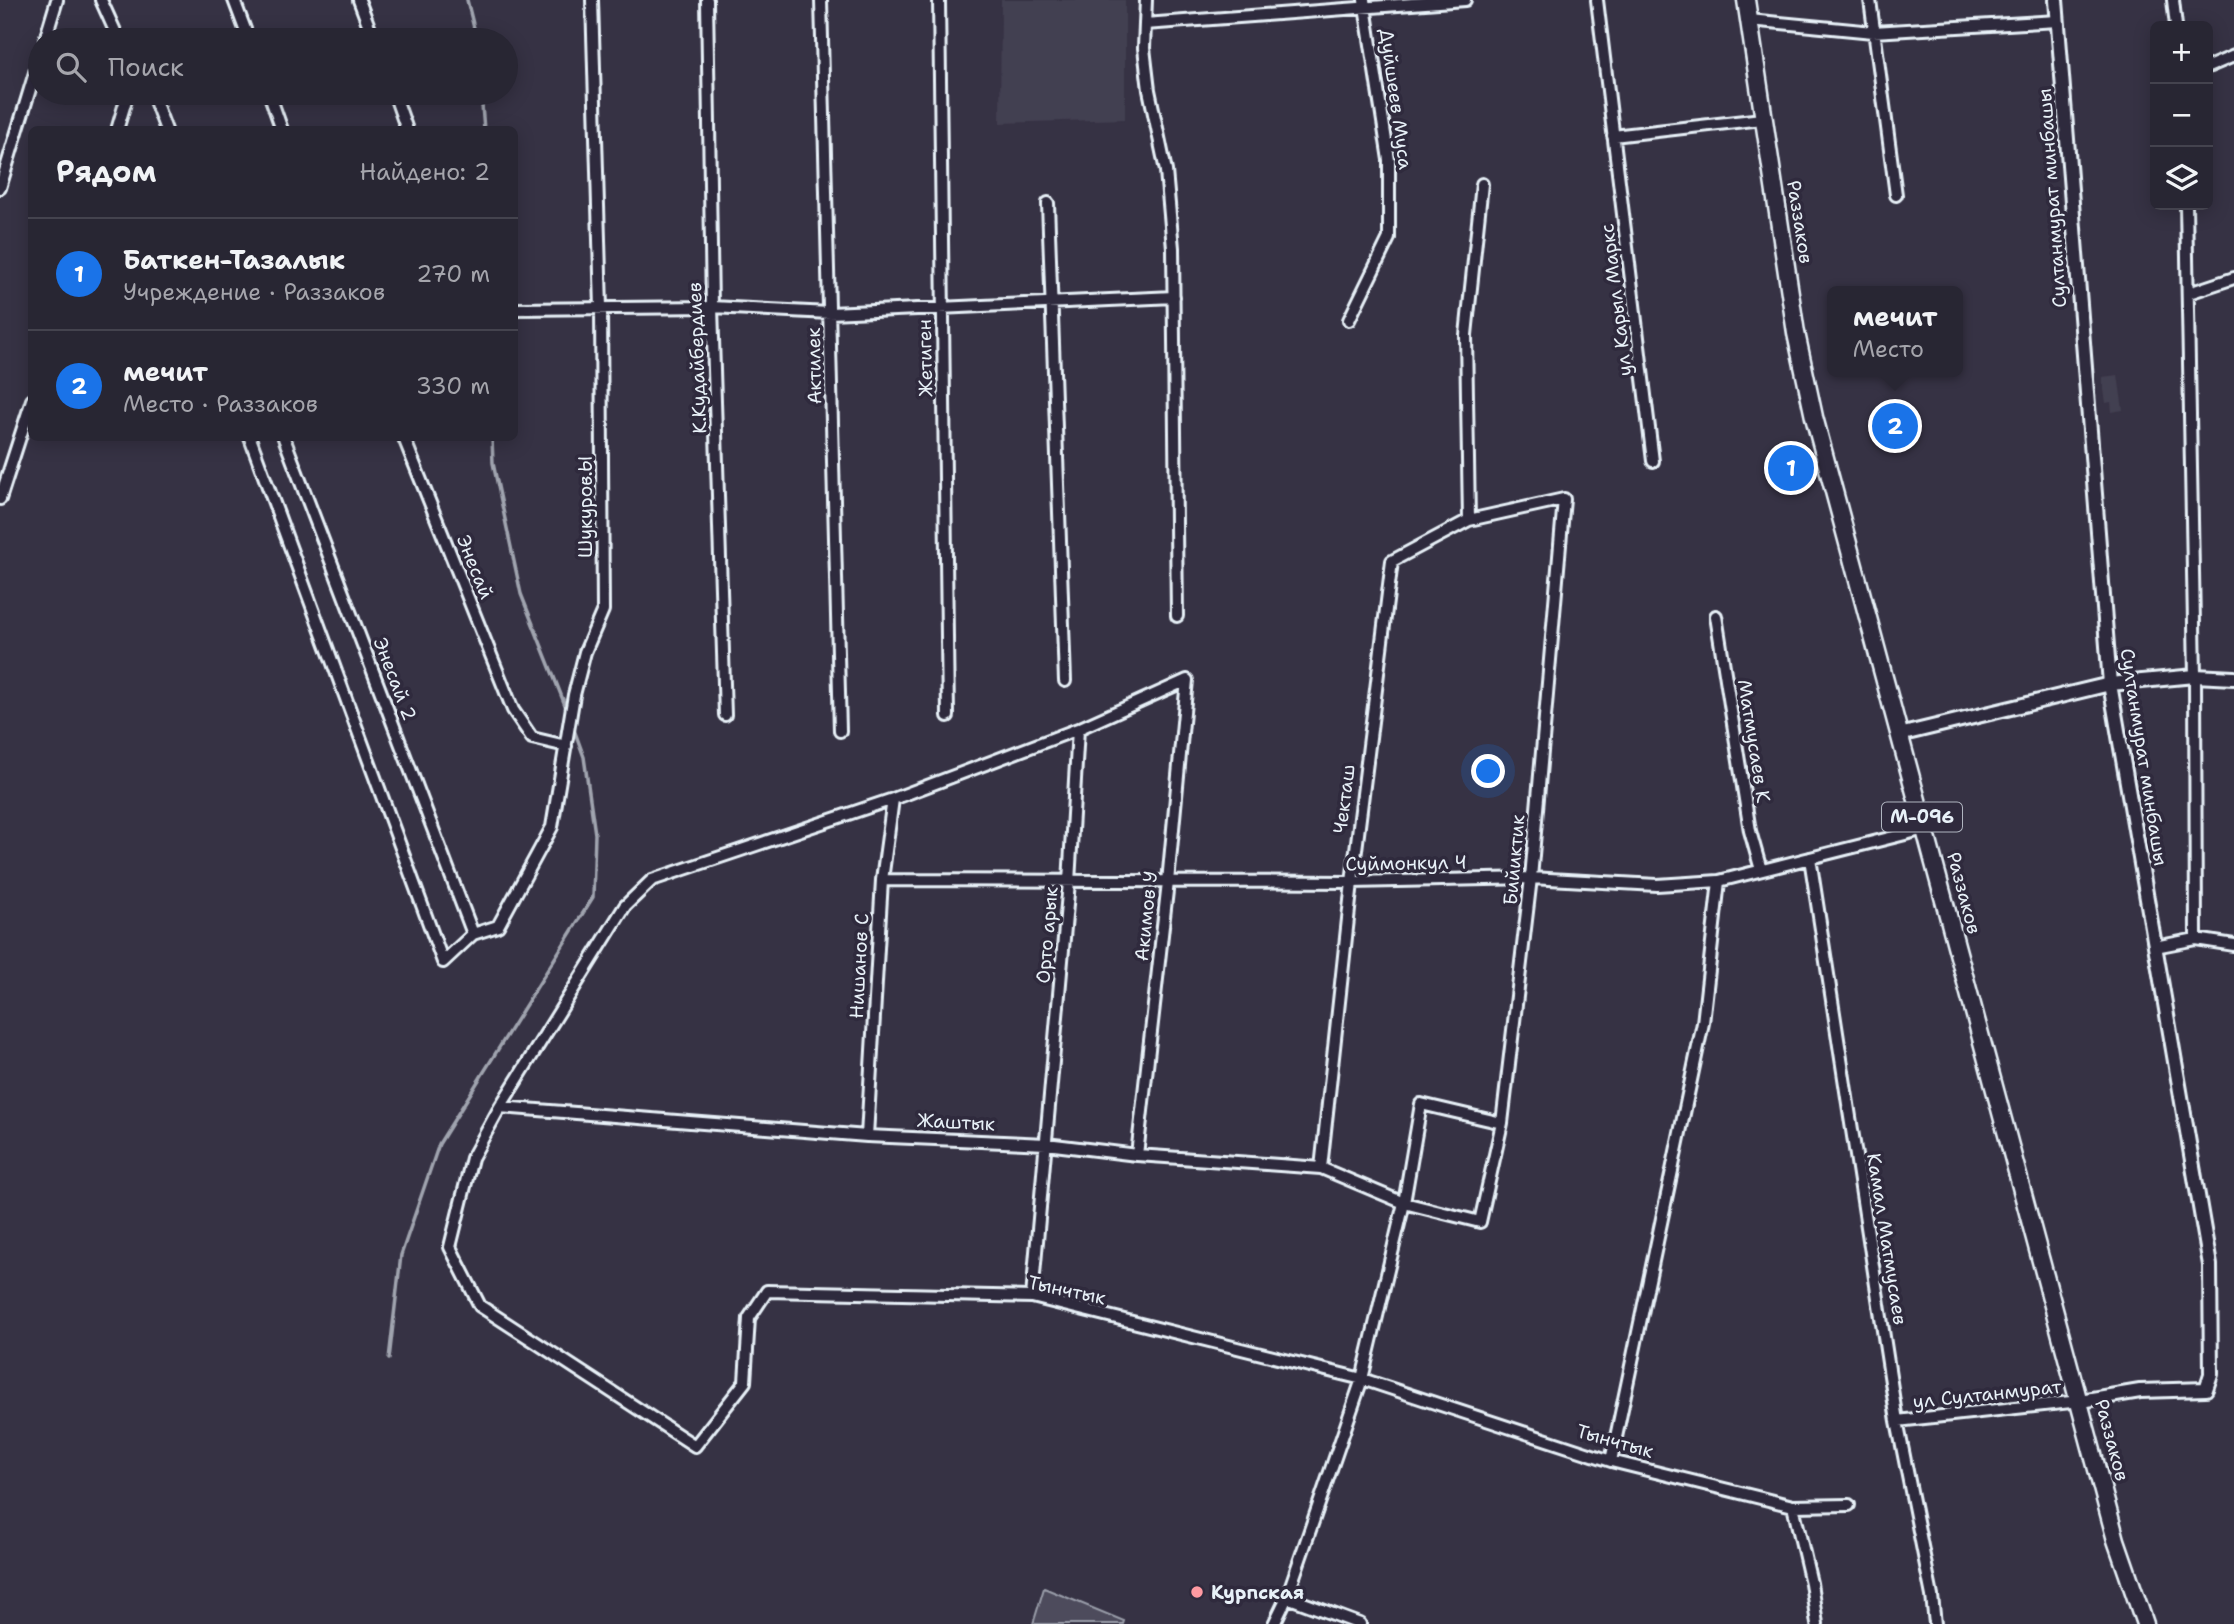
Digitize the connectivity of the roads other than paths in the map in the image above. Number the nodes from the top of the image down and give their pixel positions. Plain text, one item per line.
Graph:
1 (57, 0) edge
2 (101, 0) edge
3 (234, 0) edge
4 (359, 0) edge
5 (592, 0) edge
6 (707, 0) edge
7 (821, 0) edge
8 (939, 0) edge
9 (1146, 0) edge
10 (1465, 0) edge
11 (1597, 0) edge
12 (1746, 0) edge
13 (1870, 0) edge
14 (2056, 0) edge
15 (2173, 0) edge
16 (1365, 4) edge
17 (1749, 20) junction
18 (2058, 21) junction
19 (2175, 21) edge
20 (1145, 24) junction
21 (49, 28) edge
22 (114, 28) edge
23 (244, 28) edge
24 (370, 28) edge
25 (1873, 32) junction
26 (2234, 56) edge
27 (2213, 65) edge
28 (28, 96) edge
29 (124, 105) edge
30 (157, 105) edge
31 (273, 105) edge
32 (398, 105) edge
33 (1762, 120) junction
34 (118, 126) edge
35 (164, 126) edge
36 (281, 126) edge
37 (406, 126) edge
38 (1613, 135) junction
39 (1482, 184) dead end
40 (0, 188) edge
41 (1896, 195) dead end
42 (1048, 203) dead end
43 (2186, 210) edge
44 (2234, 278) edge
45 (2189, 293) junction
46 (1174, 297) junction
47 (1051, 304) junction
48 (712, 307) junction
49 (601, 308) junction
50 (518, 309) edge
51 (941, 309) junction
52 (830, 313) junction
53 (1349, 320) dead end
54 (28, 412) edge
55 (251, 441) edge
56 (285, 441) edge
57 (405, 441) edge
58 (1653, 461) dead end
59 (0, 499) edge
60 (1469, 520) junction
61 (1177, 616) dead end
62 (1716, 616) dead end
63 (2194, 676) junction
64 (2234, 678) edge
65 (1065, 681) dead end
66 (2110, 684) junction
67 (725, 715) dead end
68 (948, 716) dead end
69 (1078, 729) junction
70 (840, 730) dead end
71 (1899, 735) junction
72 (566, 746) junction
73 (893, 799) junction
74 (1925, 829) junction
75 (1810, 858) junction
76 (1761, 870) junction
77 (1531, 878) junction
78 (882, 880) junction
79 (1719, 881) junction
80 (1069, 882) junction
81 (1168, 882) junction
82 (1352, 882) junction
83 (473, 933) junction
84 (2196, 939) junction
85 (2234, 945) edge
86 (2155, 947) junction
87 (500, 1107) junction
88 (1502, 1123) junction
89 (867, 1136) junction
90 (1046, 1144) junction
91 (1137, 1155) junction
92 (1321, 1168) junction
93 (1404, 1203) junction
94 (1480, 1222) joint
95 (1031, 1297) junction
96 (1362, 1378) junction
97 (2080, 1401) junction
98 (1897, 1421) junction
99 (1611, 1461) junction
100 (1849, 1505) dead end
101 (1793, 1506) junction
102 (1287, 1597) junction
103 (1274, 1624) edge
104 (1360, 1624) edge
105 (1817, 1624) edge
106 (1935, 1624) edge
107 (2144, 1624) edge

1 - 21 street
2 - 22 street
3 - 23 street
4 - 24 street
5 - 49 street, Шукуров.Ы
6 - 48 street, К.Кудайбердиев
7 - 52 street, Актилек
8 - 51 street, Жетиген
9 - 20 street
10 - 16 street
11 - 38 street, ул Карыл Маркс
12 - 17 main road, Раззаков / М-096
13 - 25 street
14 - 18 street, Султанмурат минбашы
15 - 19 street
16 - 20 street
16 - 53 street, Дуйшеев Муса
17 - 25 street
17 - 33 main road, Раззаков / М-096
18 - 25 street
18 - 66 street, Султанмурат минбашы
20 - 46 street
25 - 41 street
26 - 27 street
28 - 40 street
29 - 34 street
30 - 35 street
31 - 36 street
32 - 37 street
33 - 38 street
33 - 71 main road, Раззаков / М-096
38 - 58 street, ул Карыл Маркс
39 - 60 street
42 - 47 street
43 - 45 street
44 - 45 street
45 - 63 street
46 - 47 street
46 - 61 street
47 - 51 street
47 - 65 street
48 - 49 street
48 - 52 street
48 - 67 street, К.Кудайбердиев
49 - 50 street
49 - 72 street, Шукуров.Ы
51 - 52 street
51 - 68 street, Жетиген
52 - 70 street, Актилек
54 - 59 street
55 - 83 street, Шукуров.Ы
56 - 83 street, Энесай 2
57 - 72 street, Энесай
60 - 77 street, Бийиктик
60 - 82 street, Чекташ
62 - 76 street, Матмусаев К
63 - 64 street
63 - 66 street
63 - 84 street
66 - 71 street
66 - 86 street, Султанмурат минбашы
69 - 73 street
69 - 80 street, Орто арык
69 - 81 street, Акимов У
71 - 74 main road, Раззаков / М-096
72 - 83 street, Шукуров.Ы
73 - 78 street, Нишанов С
73 - 87 street
74 - 75 street, Суймонкул Ч
74 - 97 main road, Раззаков / М-096
75 - 76 street, Суймонкул Ч
75 - 98 street, Камал Матмусаев
76 - 79 street, Суймонкул Ч
77 - 79 street, Суймонкул Ч
77 - 82 street, Суймонкул Ч
77 - 88 street, Бийиктик
78 - 80 street, Суймонкул Ч
78 - 89 street, Нишанов С
79 - 99 street
80 - 81 street, Суймонкул Ч
80 - 90 street, Орто арык
81 - 82 street, Суймонкул Ч
81 - 91 street, Акимов У
82 - 92 street, Чекташ
84 - 85 street
84 - 86 street
86 - 97 street, Султанмурат минбашы
87 - 89 street, Жаштык
87 - 95 street, Тынчтык
88 - 93 street
88 - 94 street, Бийиктик
89 - 90 street, Жаштык
90 - 91 street, Жаштык
90 - 95 street, Орто арык
91 - 92 street, Жаштык
92 - 93 street, Жаштык
93 - 94 street, Жаштык
93 - 96 street
95 - 96 street, Тынчтык
96 - 99 street, Тынчтык
96 - 102 street
97 - 98 street, ул Султанмурат
97 - 107 main road, Раззаков / М-096
98 - 106 street, Камал Матмусаев
99 - 101 street, Тынчтык
100 - 101 street, Тынчтык
101 - 105 street
102 - 103 street
102 - 104 street

